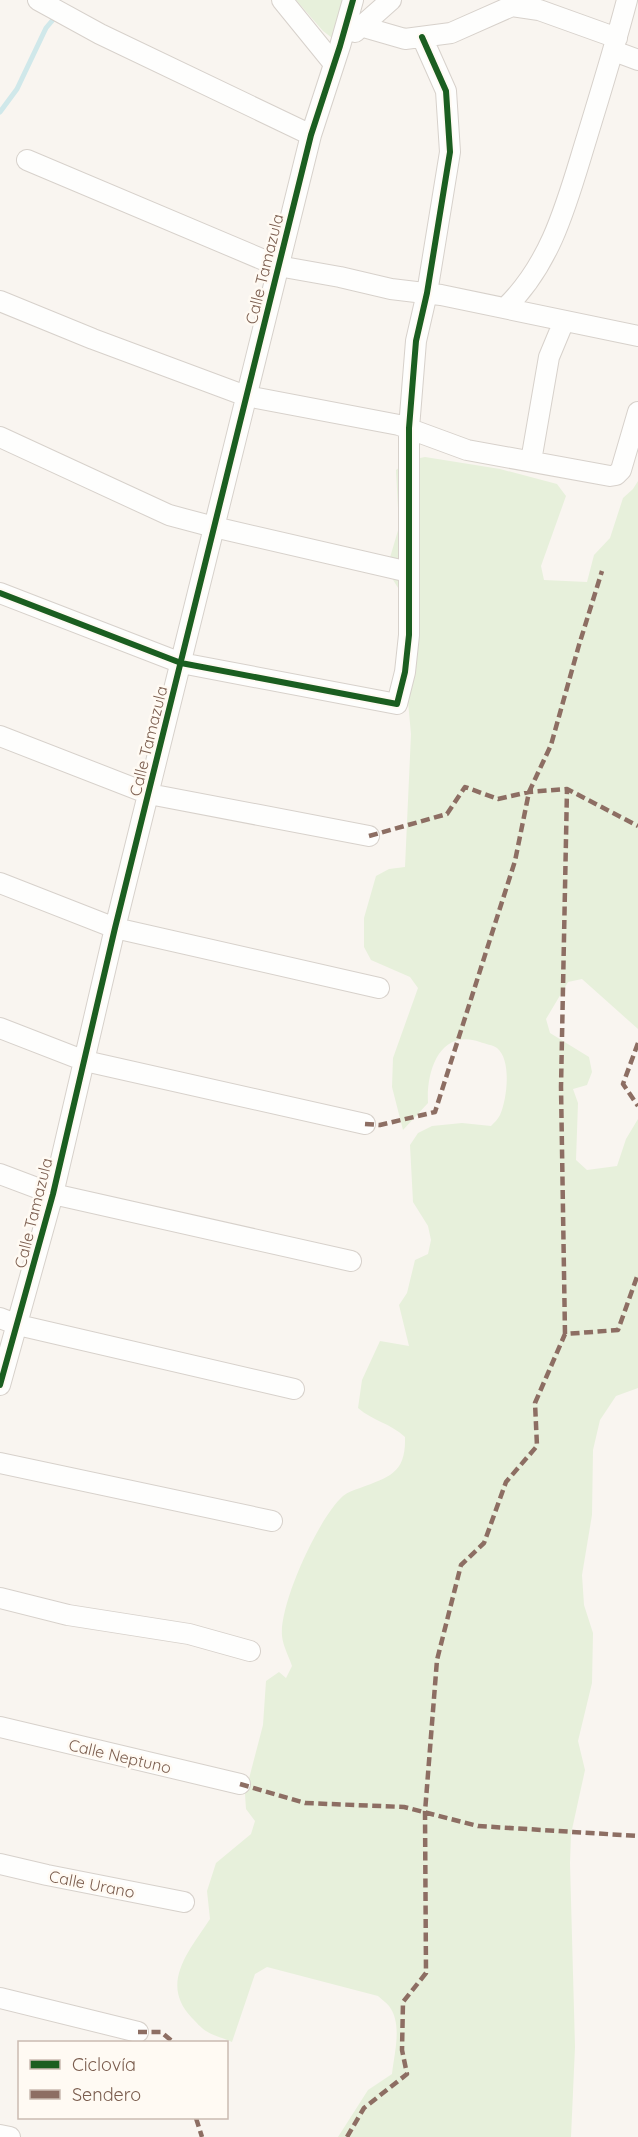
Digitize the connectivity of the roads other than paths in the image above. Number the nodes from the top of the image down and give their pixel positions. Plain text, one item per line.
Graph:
1 (38, 0) edge
2 (282, 0) edge
3 (353, 0) edge
4 (391, 0) edge
5 (627, 0) edge
6 (360, 26) junction
7 (422, 37) junction
8 (616, 44) junction
9 (337, 55) junction
10 (638, 60) edge
11 (311, 135) junction
12 (27, 160) dead end
13 (278, 266) junction
14 (427, 293) junction
15 (0, 302) edge
16 (505, 308) junction
17 (564, 321) junction
18 (638, 336) edge
19 (246, 396) junction
20 (638, 412) edge
21 (409, 428) junction
22 (0, 437) edge
23 (531, 462) junction
24 (214, 528) junction
25 (410, 572) junction
26 (0, 593) edge
27 (181, 663) junction
28 (0, 736) edge
29 (149, 794) junction
30 (369, 836) dead end
31 (0, 882) edge
32 (115, 928) junction
33 (379, 988) dead end
34 (0, 1028) edge
35 (85, 1060) junction
36 (365, 1124) dead end
37 (0, 1174) edge
38 (52, 1194) junction
39 (351, 1261) dead end
40 (9, 1322) edge
41 (0, 1385) edge
42 (294, 1389) dead end
43 (0, 1463) edge
44 (272, 1521) dead end
45 (0, 1598) edge
46 (250, 1651) dead end
47 (0, 1727) edge
48 (240, 1784) dead end
49 (0, 1864) edge
50 (184, 1902) dead end
51 (0, 1998) edge
52 (138, 2032) dead end
53 (0, 2135) edge
54 (10, 2137) edge

1 - 11 street
2 - 9 street
3 - 9 street, Calle Tamazula
4 - 6 street
5 - 8 street
6 - 7 street
6 - 9 street
7 - 8 street
7 - 14 street
8 - 10 street
8 - 16 street
9 - 11 street, Calle Tamazula
11 - 13 street, Calle Tamazula
12 - 13 street
13 - 14 street
13 - 19 street, Calle Tamazula
14 - 16 street
14 - 21 street
15 - 19 street
16 - 17 street
17 - 18 street
17 - 23 street
19 - 21 street
19 - 24 street, Calle Tamazula
20 - 23 street
21 - 23 street
21 - 25 street
22 - 24 street
24 - 25 street
24 - 27 street, Calle Tamazula
25 - 27 street
26 - 27 street
27 - 29 street, Calle Tamazula
28 - 29 street
29 - 30 street
29 - 32 street, Calle Tamazula
31 - 32 street
32 - 33 street
32 - 35 street, Calle Tamazula
34 - 35 street
35 - 36 street
35 - 38 street, Calle Tamazula
37 - 38 street
38 - 39 street
38 - 40 street, Calle Tamazula
40 - 41 street, Calle Tamazula
40 - 42 street
43 - 44 street
45 - 46 street
47 - 48 street, Calle Neptuno
49 - 50 street, Calle Urano
51 - 52 street
53 - 54 street

